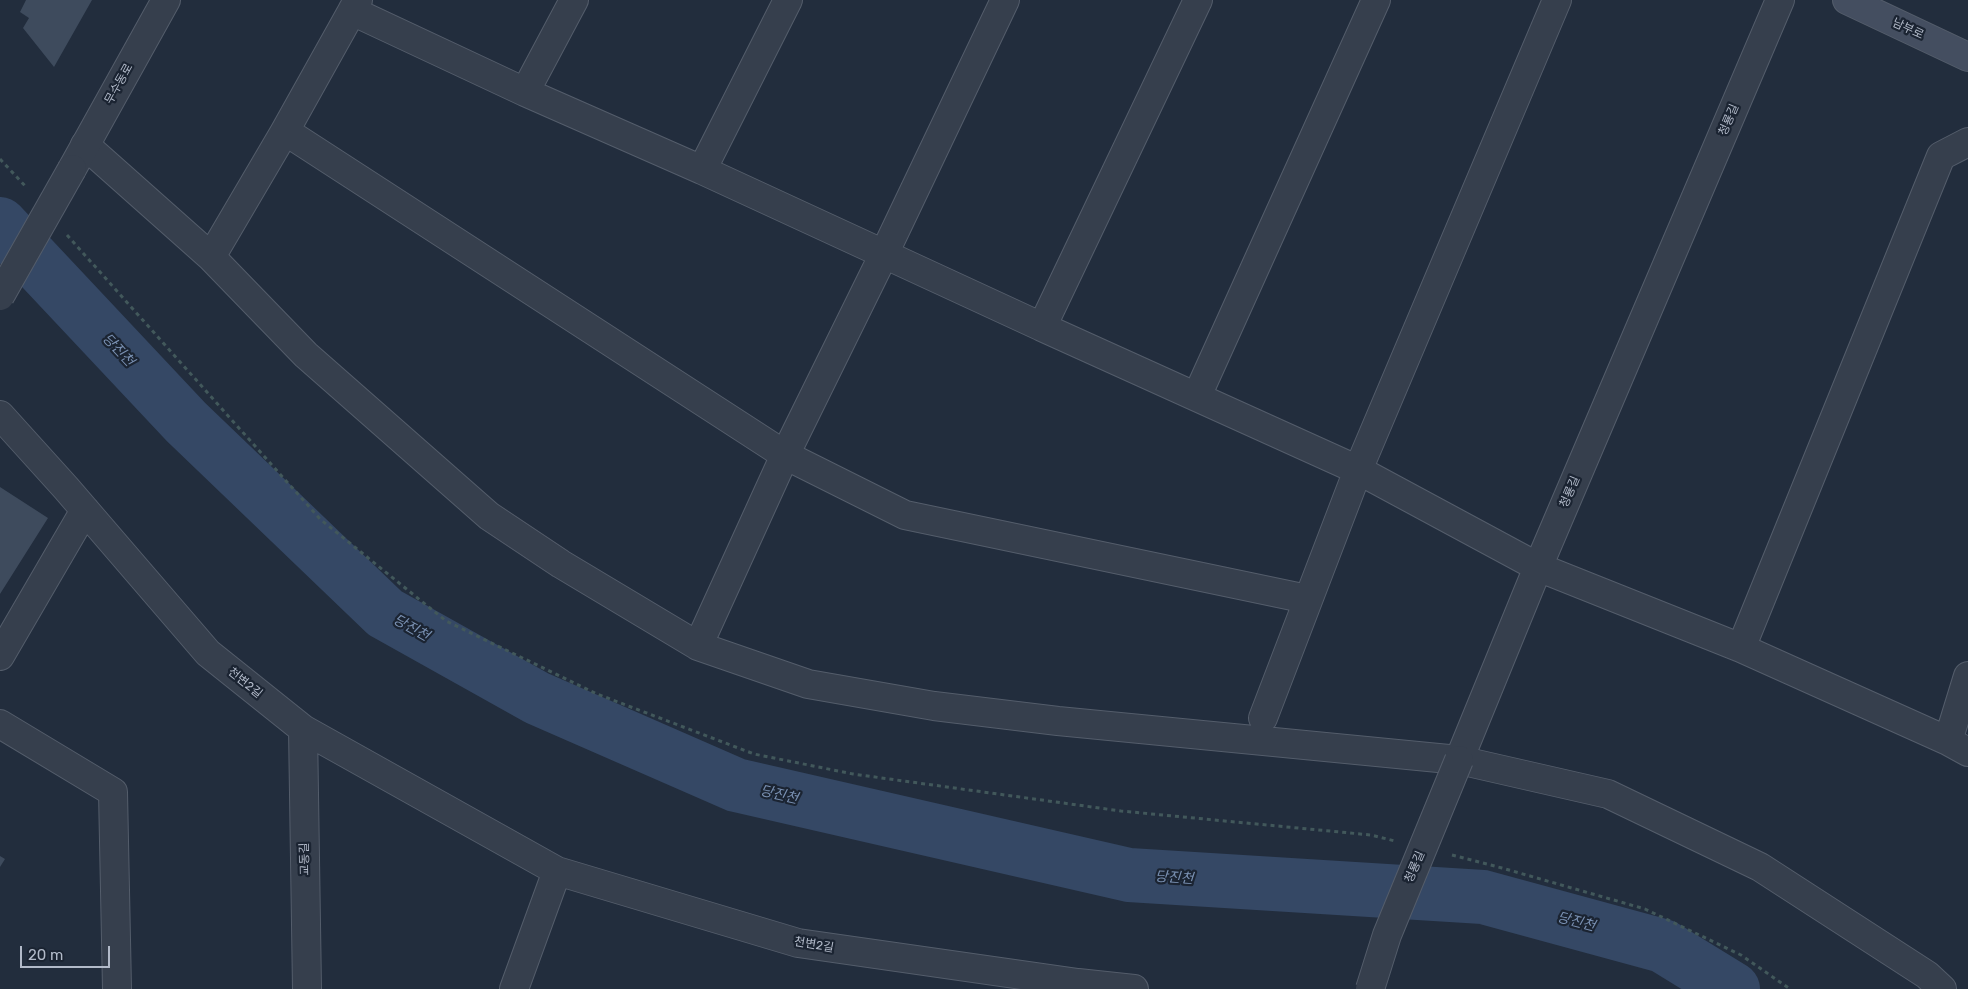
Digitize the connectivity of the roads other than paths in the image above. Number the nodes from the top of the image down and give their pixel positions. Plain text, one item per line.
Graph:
1 (166, 0) edge
2 (574, 0) edge
3 (788, 0) edge
4 (1005, 0) edge
5 (1198, 0) edge
6 (1376, 0) edge
7 (1557, 0) edge
8 (1780, 0) edge
9 (1848, 0) edge
10 (355, 6) edge
11 (1968, 57) edge
12 (525, 92) junction
13 (285, 131) junction
14 (1968, 142) edge
15 (85, 145) junction
16 (702, 170) junction
17 (884, 254) junction
18 (211, 256) junction
19 (0, 296) edge
20 (1042, 327) junction
21 (1197, 396) junction
22 (0, 415) edge
23 (785, 455) junction
24 (1358, 470) junction
25 (86, 510) junction
26 (1538, 567) junction
27 (1308, 598) junction
28 (698, 646) junction
29 (1741, 648) junction
30 (0, 656) edge
31 (1968, 676) edge
32 (1263, 718) dead end
33 (0, 724) edge
34 (303, 729) junction
35 (1958, 746) edge
36 (1459, 760) junction
37 (557, 871) junction
38 (1078, 986) edge
39 (117, 989) edge
40 (307, 989) edge
41 (514, 989) edge
42 (1134, 989) edge
43 (1370, 989) edge
44 (1942, 989) edge

1 - 15 street, 무수동로
2 - 12 street
3 - 16 street
4 - 17 street
5 - 20 street
6 - 21 street
7 - 24 street
8 - 26 street, 청룡길
9 - 11 main road, 남부로
10 - 12 street
10 - 13 street
12 - 16 street
13 - 18 street
13 - 23 street
14 - 29 street
15 - 18 street
15 - 19 street, 무수동로, bridge
16 - 17 street
17 - 20 street
17 - 23 street
18 - 28 street
20 - 21 street
21 - 24 street
22 - 25 street, 천변2길
23 - 27 street
23 - 28 street
24 - 26 street
24 - 27 street
25 - 30 street
25 - 34 street, 천변2길
26 - 29 street
26 - 36 street, 청룡길
27 - 32 street
28 - 36 street
29 - 35 street
31 - 35 street
33 - 39 street
34 - 37 street, 천변2길
34 - 40 street, 교동길
36 - 43 street, 청룡길, bridge
36 - 44 street
37 - 38 street, 천변2길
37 - 41 street
38 - 42 street, 천변2길

